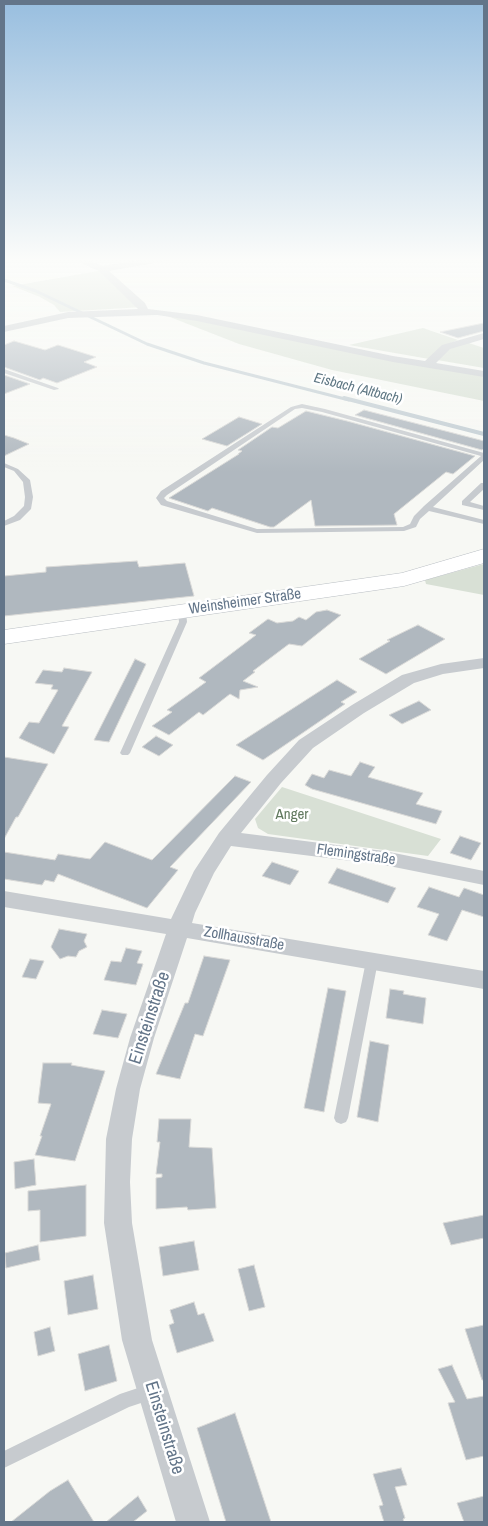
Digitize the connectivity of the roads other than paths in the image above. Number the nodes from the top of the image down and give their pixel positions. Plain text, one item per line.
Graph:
1 (250, 329) edge
2 (484, 336) edge
3 (428, 364) junction
4 (4, 371) edge
5 (484, 374) edge
6 (56, 389) dead end
7 (484, 456) edge
8 (4, 465) edge
9 (484, 485) edge
10 (427, 508) junction
11 (484, 508) edge
12 (484, 522) edge
13 (4, 524) edge
14 (484, 556) edge
15 (182, 612) junction
16 (4, 637) edge
17 (484, 663) edge
18 (125, 753) dead end
19 (226, 838) junction
20 (484, 878) edge
21 (4, 899) edge
22 (181, 928) junction
23 (372, 961) junction
24 (484, 980) edge
25 (341, 1118) dead end
26 (153, 1391) junction
27 (4, 1460) edge
28 (193, 1522) edge

1 - 3 street
2 - 3 street
3 - 5 street
4 - 6 lane
7 - 10 lane
7 - 10 lane
8 - 13 lane
9 - 11 lane
10 - 12 lane
14 - 15 main road, Weinsheimer Straße
15 - 16 main road, Weinsheimer Straße
15 - 18 lane
17 - 19 street, Einsteinstraße
19 - 20 street, Flemingstraße
19 - 22 street, Einsteinstraße
21 - 22 street, Zollhausstraße
22 - 23 street, Zollhausstraße
22 - 26 street, Einsteinstraße
23 - 24 street, Zollhausstraße
23 - 25 lane
26 - 27 lane
26 - 28 street, Einsteinstraße

